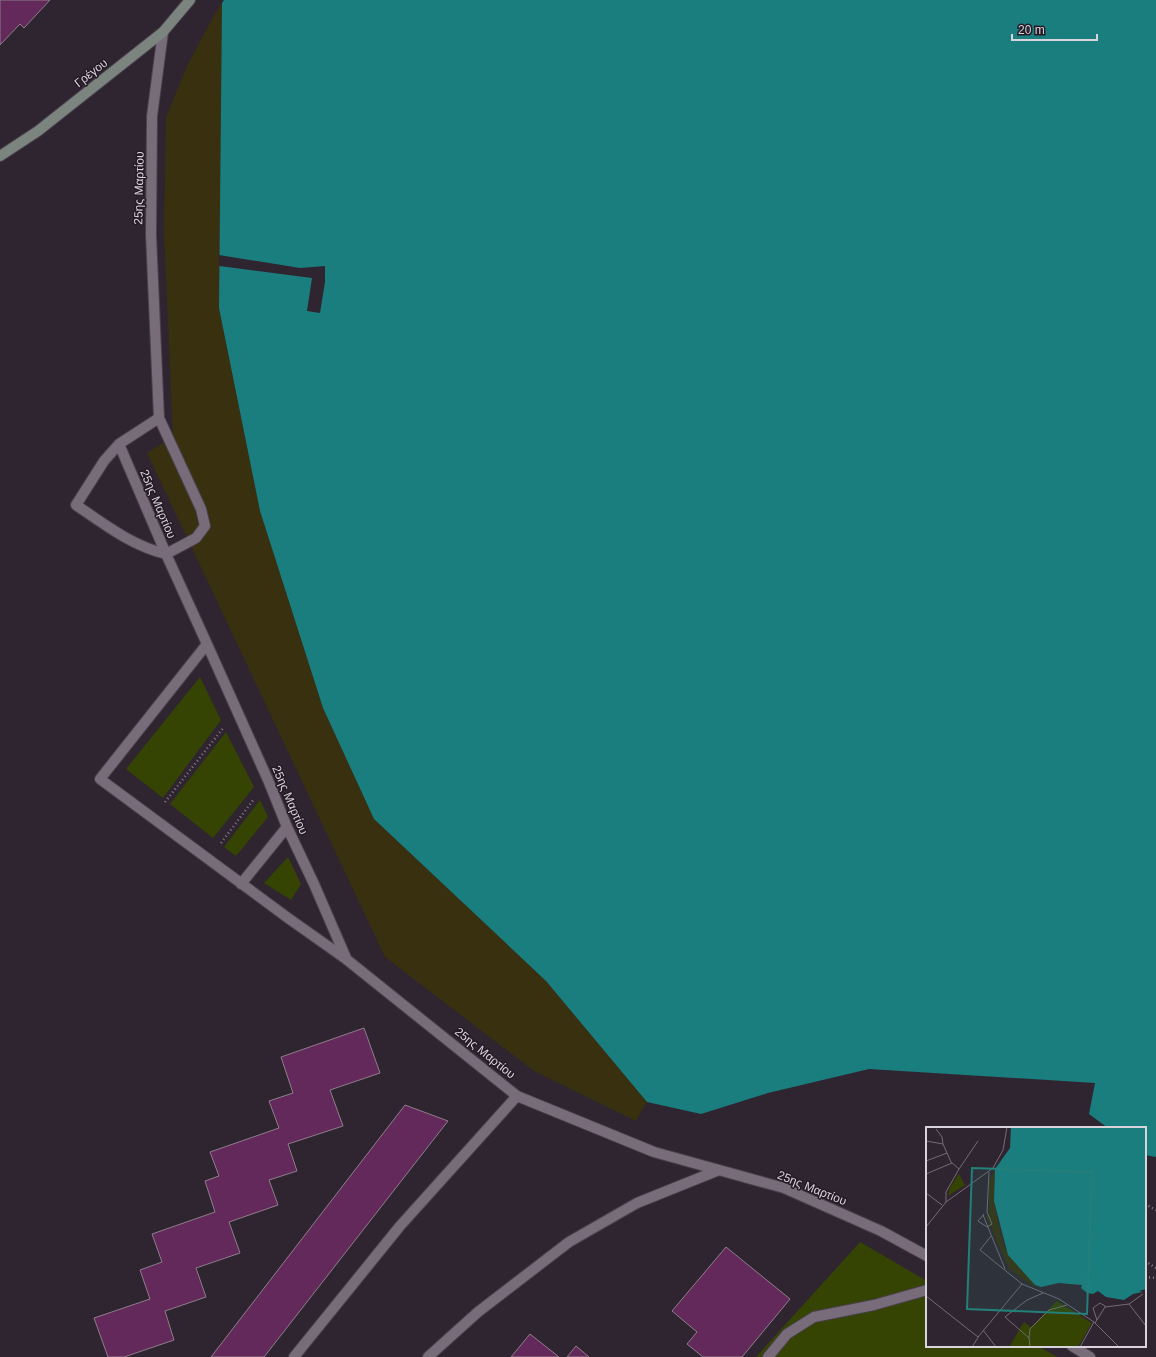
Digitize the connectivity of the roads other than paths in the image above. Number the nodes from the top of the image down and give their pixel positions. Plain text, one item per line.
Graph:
1 (190, 0) edge
2 (163, 32) junction
3 (0, 156) edge
4 (159, 418) junction
5 (119, 444) junction
6 (166, 554) junction
7 (207, 644) junction
8 (287, 827) junction
9 (241, 884) junction
10 (346, 959) junction
11 (517, 1096) junction
12 (719, 1170) junction
13 (926, 1255) edge
14 (926, 1290) edge
15 (1074, 1347) edge
16 (294, 1357) edge
17 (428, 1357) edge
18 (768, 1357) edge
19 (1090, 1357) edge

1 - 2 main road, Γρέγου
2 - 3 main road, Γρέγου
2 - 4 street, 25ης Μαρτίου
4 - 5 street
4 - 6 street
5 - 6 street, 25ης Μαρτίου
5 - 6 street
6 - 7 street, 25ης Μαρτίου
7 - 8 street, 25ης Μαρτίου
7 - 9 street
8 - 9 street
8 - 10 street, 25ης Μαρτίου
9 - 10 street
10 - 11 street, 25ης Μαρτίου
11 - 12 street, 25ης Μαρτίου
11 - 16 street
12 - 13 street, 25ης Μαρτίου
12 - 17 street
14 - 18 street
15 - 19 street

